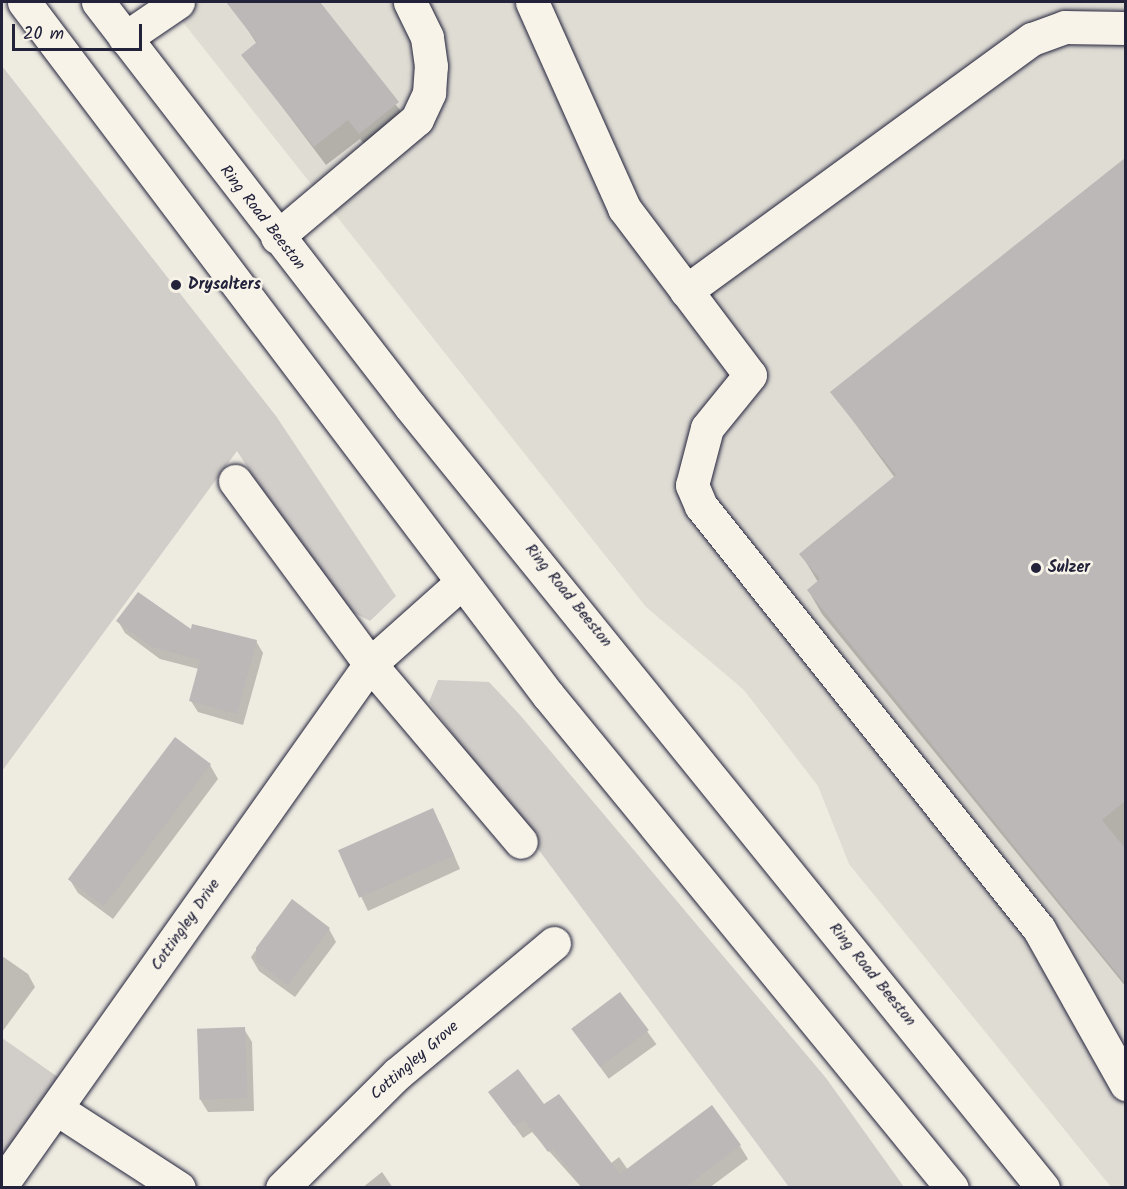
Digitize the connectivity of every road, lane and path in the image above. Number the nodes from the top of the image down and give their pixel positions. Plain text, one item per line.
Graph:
1 (24, 2) edge
2 (98, 2) edge
3 (178, 2) edge
4 (410, 2) edge
5 (532, 2) edge
6 (1125, 28) edge
7 (125, 38) junction
8 (277, 237) junction
9 (686, 291) junction
10 (235, 481) dead end
11 (461, 583) junction
12 (370, 664) junction
13 (521, 842) dead end
14 (554, 943) dead end
15 (1125, 1084) edge
16 (57, 1109) junction
17 (2, 1184) edge
18 (179, 1188) edge
19 (282, 1188) edge
20 (952, 1188) edge
21 (1042, 1188) edge

1 - 11 main road
2 - 7 main road, Ring Road Beeston
3 - 7 main road
4 - 8 main road
5 - 9 main road
6 - 9 main road
7 - 8 main road, Ring Road Beeston
8 - 21 main road, Ring Road Beeston
9 - 15 main road
10 - 12 main road
11 - 12 main road, Cottingley Drive
11 - 20 main road
12 - 13 main road
12 - 16 main road, Cottingley Drive
14 - 19 main road, Cottingley Grove
16 - 17 main road, Cottingley Drive
16 - 18 main road

